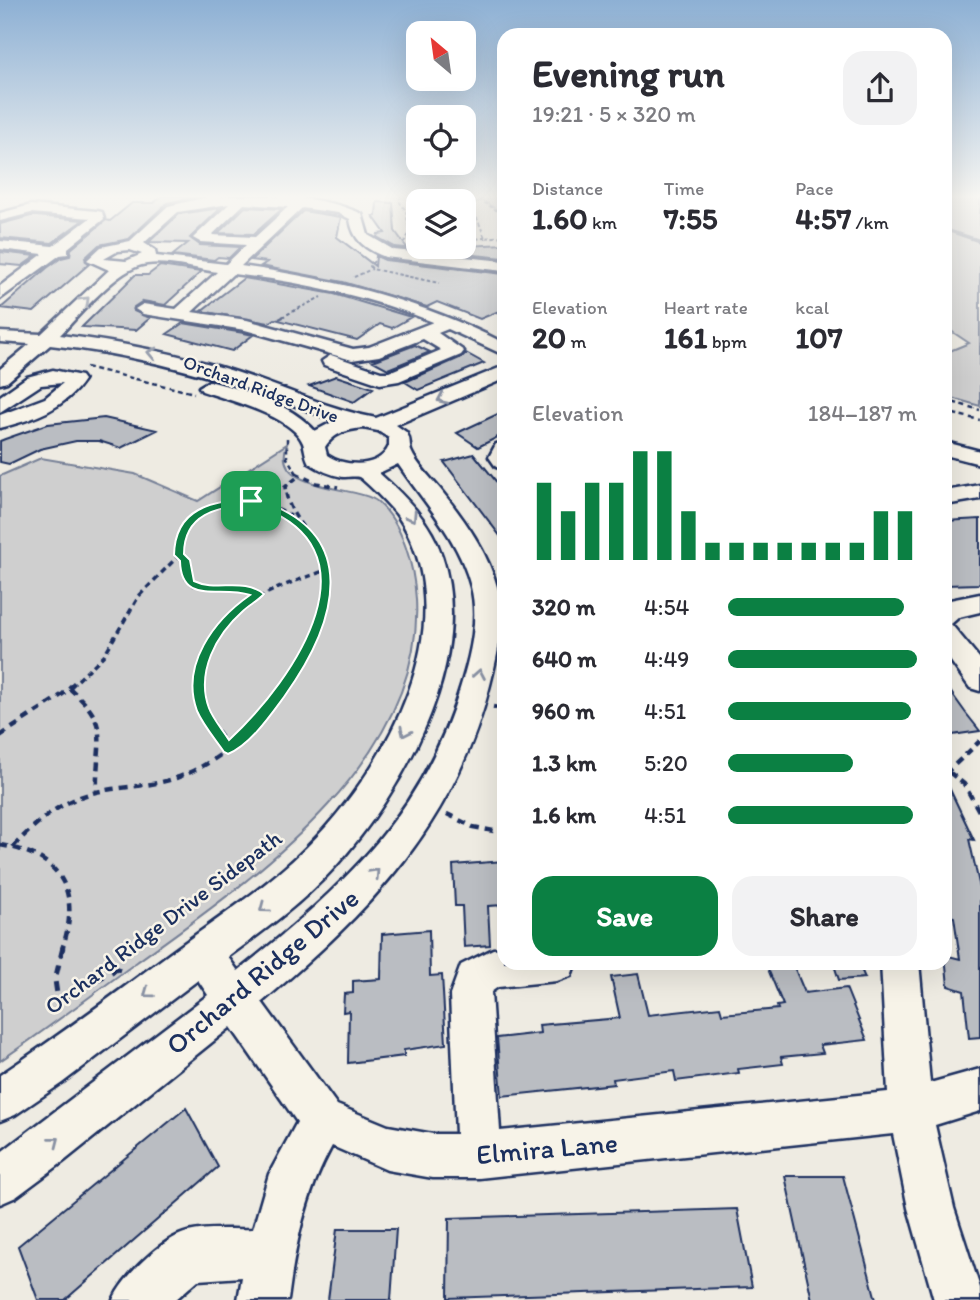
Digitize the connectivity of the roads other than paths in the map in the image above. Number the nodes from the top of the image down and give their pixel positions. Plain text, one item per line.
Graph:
1 (48, 257) edge
2 (85, 257) edge
3 (103, 257) edge
4 (243, 257) edge
5 (437, 257) edge
6 (146, 259) joint
7 (100, 260) junction
8 (497, 264) edge
9 (128, 265) junction
10 (233, 267) junction
11 (0, 270) edge
12 (29, 272) junction
13 (0, 294) edge
14 (143, 309) dead end
15 (181, 313) junction
16 (450, 322) junction
17 (424, 332) junction
18 (44, 339) junction
19 (497, 342) edge
20 (27, 346) junction
21 (2, 351) edge
22 (339, 351) junction
23 (497, 375) edge
24 (0, 378) edge
25 (497, 393) edge
26 (355, 423) junction
27 (377, 424) junction
28 (315, 444) junction
29 (400, 444) junction
30 (952, 449) edge
31 (980, 458) edge
32 (354, 479) junction
33 (980, 492) edge
34 (952, 497) edge
35 (980, 603) edge
36 (952, 609) edge
37 (496, 622) edge
38 (952, 642) edge
39 (980, 680) edge
40 (202, 953) junction
41 (497, 968) edge
42 (901, 970) edge
43 (233, 999) junction
44 (980, 1090) edge
45 (0, 1100) edge
46 (910, 1111) junction
47 (322, 1120) junction
48 (479, 1156) junction
49 (0, 1181) edge
50 (270, 1252) junction
51 (138, 1300) edge
52 (264, 1300) edge
53 (959, 1300) edge

1 - 12 street
2 - 7 street
3 - 7 street
4 - 10 street
5 - 8 street
6 - 9 street
6 - 10 street
7 - 9 street
7 - 20 street
18 -> 9 street
10 - 15 street
10 - 16 street
11 - 12 street
12 - 13 street
14 - 15 street
15 - 22 street
16 - 17 street
16 - 19 street
17 - 22 street
17 - 22 street
18 - 20 street, Orchard Ridge Drive
26 -> 18 street, Orchard Ridge Drive
20 - 21 street, Orchard Ridge Drive
20 - 24 street
20 - 28 street, Orchard Ridge Drive
23 -> 27 street
25 - 29 street
26 - 27 street
26 - 28 street
27 - 29 street
28 - 32 street
29 - 32 street
29 - 37 street, Orchard Ridge Drive
30 - 31 street
32 -> 40 street, Orchard Ridge Drive
33 - 34 street
35 - 36 street
43 -> 37 street, Orchard Ridge Drive
38 - 39 street
40 - 43 street, Elmira Lane
40 -> 45 street, Orchard Ridge Drive
41 - 48 street
42 - 46 street
43 - 47 street, Elmira Lane
49 -> 43 street, Orchard Ridge Drive
44 - 46 street, Elmira Lane
46 - 48 street, Elmira Lane
46 - 53 street
47 - 48 street, Elmira Lane
47 - 50 street
50 - 51 street
50 - 52 street

